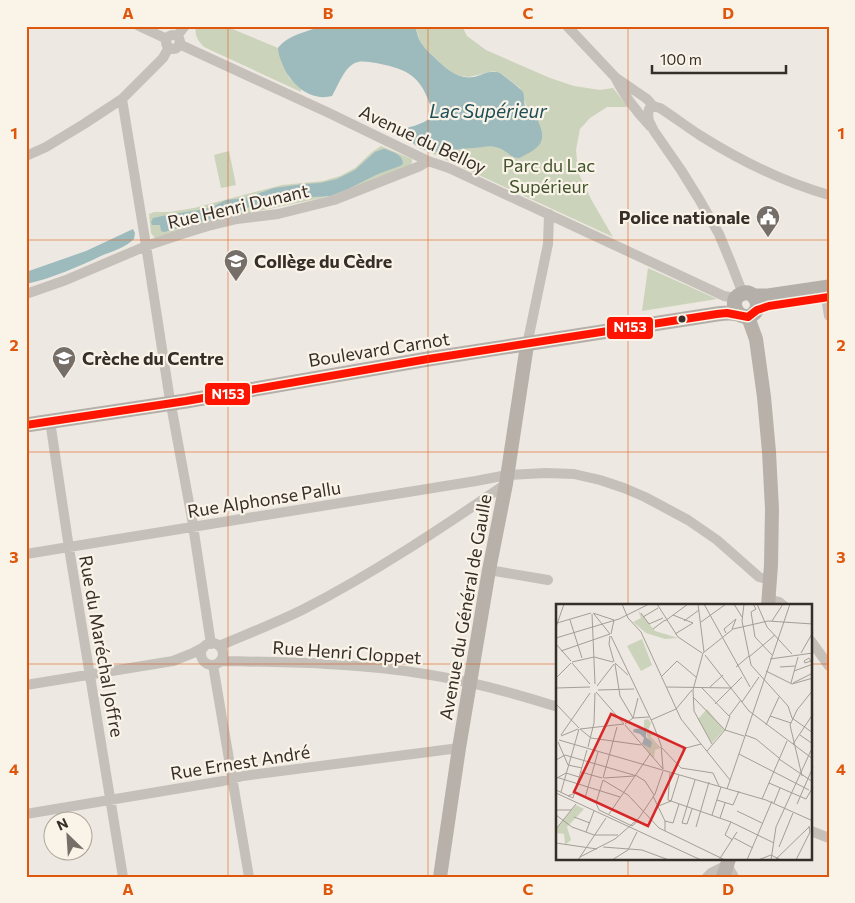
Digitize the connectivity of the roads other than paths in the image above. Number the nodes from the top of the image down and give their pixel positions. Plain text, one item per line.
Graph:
1 (139, 26) edge
2 (185, 26) edge
3 (567, 26) edge
4 (173, 42) junction
5 (615, 77) junction
6 (122, 99) junction
7 (651, 108) junction
8 (635, 109) junction
9 (654, 131) junction
10 (26, 156) edge
11 (428, 161) junction
12 (829, 196) edge
13 (549, 214) junction
14 (146, 246) junction
15 (828, 293) edge
16 (26, 294) edge
17 (745, 304) junction
18 (829, 316) edge
19 (528, 340) junction
20 (170, 398) junction
21 (26, 415) edge
22 (50, 421) junction
23 (26, 425) edge
24 (506, 480) junction
25 (193, 527) junction
26 (68, 548) junction
27 (26, 554) edge
28 (489, 570) junction
29 (548, 580) dead end
30 (770, 580) junction
31 (768, 602) edge
32 (782, 604) edge
33 (812, 642) edge
34 (212, 646) junction
35 (173, 660) junction
36 (213, 663) junction
37 (829, 666) edge
38 (90, 675) junction
39 (470, 683) junction
40 (26, 685) edge
41 (556, 707) edge
42 (460, 748) junction
43 (233, 778) junction
44 (110, 799) junction
45 (26, 814) edge
46 (812, 831) edge
47 (829, 838) edge
48 (728, 870) edge
49 (123, 877) edge
50 (248, 877) edge
51 (440, 877) edge
52 (707, 877) edge

1 - 4 street, Avenue du Belloy
2 - 4 street
3 - 5 street
4 - 6 street
4 - 11 street, Avenue du Belloy
5 - 7 street
5 - 8 street
6 - 10 street
6 - 14 street
7 - 8 street
7 - 9 street
7 - 12 street
8 - 9 street
9 - 17 street
11 - 13 street, Avenue du Belloy
11 - 14 street, Rue Henri Dunant
13 - 17 street, Avenue du Belloy
13 - 19 street
14 - 16 street, Rue Henri Dunant
14 - 20 street
15 - 17 main road, Boulevard Carnot
15 - 17 main road, Boulevard Carnot
15 - 18 street
17 - 19 main road, Boulevard Carnot
17 - 30 street
19 - 20 main road, Boulevard Carnot
19 - 24 street, Avenue du Général de Gaulle
20 - 21 main road, Boulevard Carnot
20 - 22 main road, Boulevard Carnot
20 - 25 street
22 - 23 main road, Boulevard Carnot
22 - 26 street, Rue du Maréchal Joffre
24 - 25 street, Rue Alphonse Pallu
24 - 28 street, Avenue du Général de Gaulle
24 - 30 street, Rue Alphonse Pallu
24 - 34 street, Rue Henri Cloppet
25 - 26 street, Rue Alphonse Pallu
25 - 34 street
26 - 27 street, Rue Alphonse Pallu
26 - 38 street, Rue du Maréchal Joffre
28 - 29 street
28 - 39 street, Avenue du Général de Gaulle
30 - 31 street
31 - 32 street
33 - 37 street
34 - 35 street, Rue Henri Cloppet
34 - 36 street
34 - 36 street
35 - 36 street, Rue Henri Cloppet
35 - 38 street, Rue Henri Cloppet
36 - 39 street, Rue Henri Cloppet
36 - 43 street
38 - 40 street, Rue Henri Cloppet
38 - 44 street, Rue du Maréchal Joffre
39 - 41 street, Rue Henri Cloppet
39 - 42 street, Avenue du Général de Gaulle
42 - 43 street, Rue Ernest André
42 - 51 street, Avenue du Général de Gaulle
43 - 44 street, Rue Ernest André
43 - 50 street
44 - 45 street, Rue Ernest André
44 - 49 street, Rue du Maréchal Joffre
46 - 47 street
48 - 52 street

